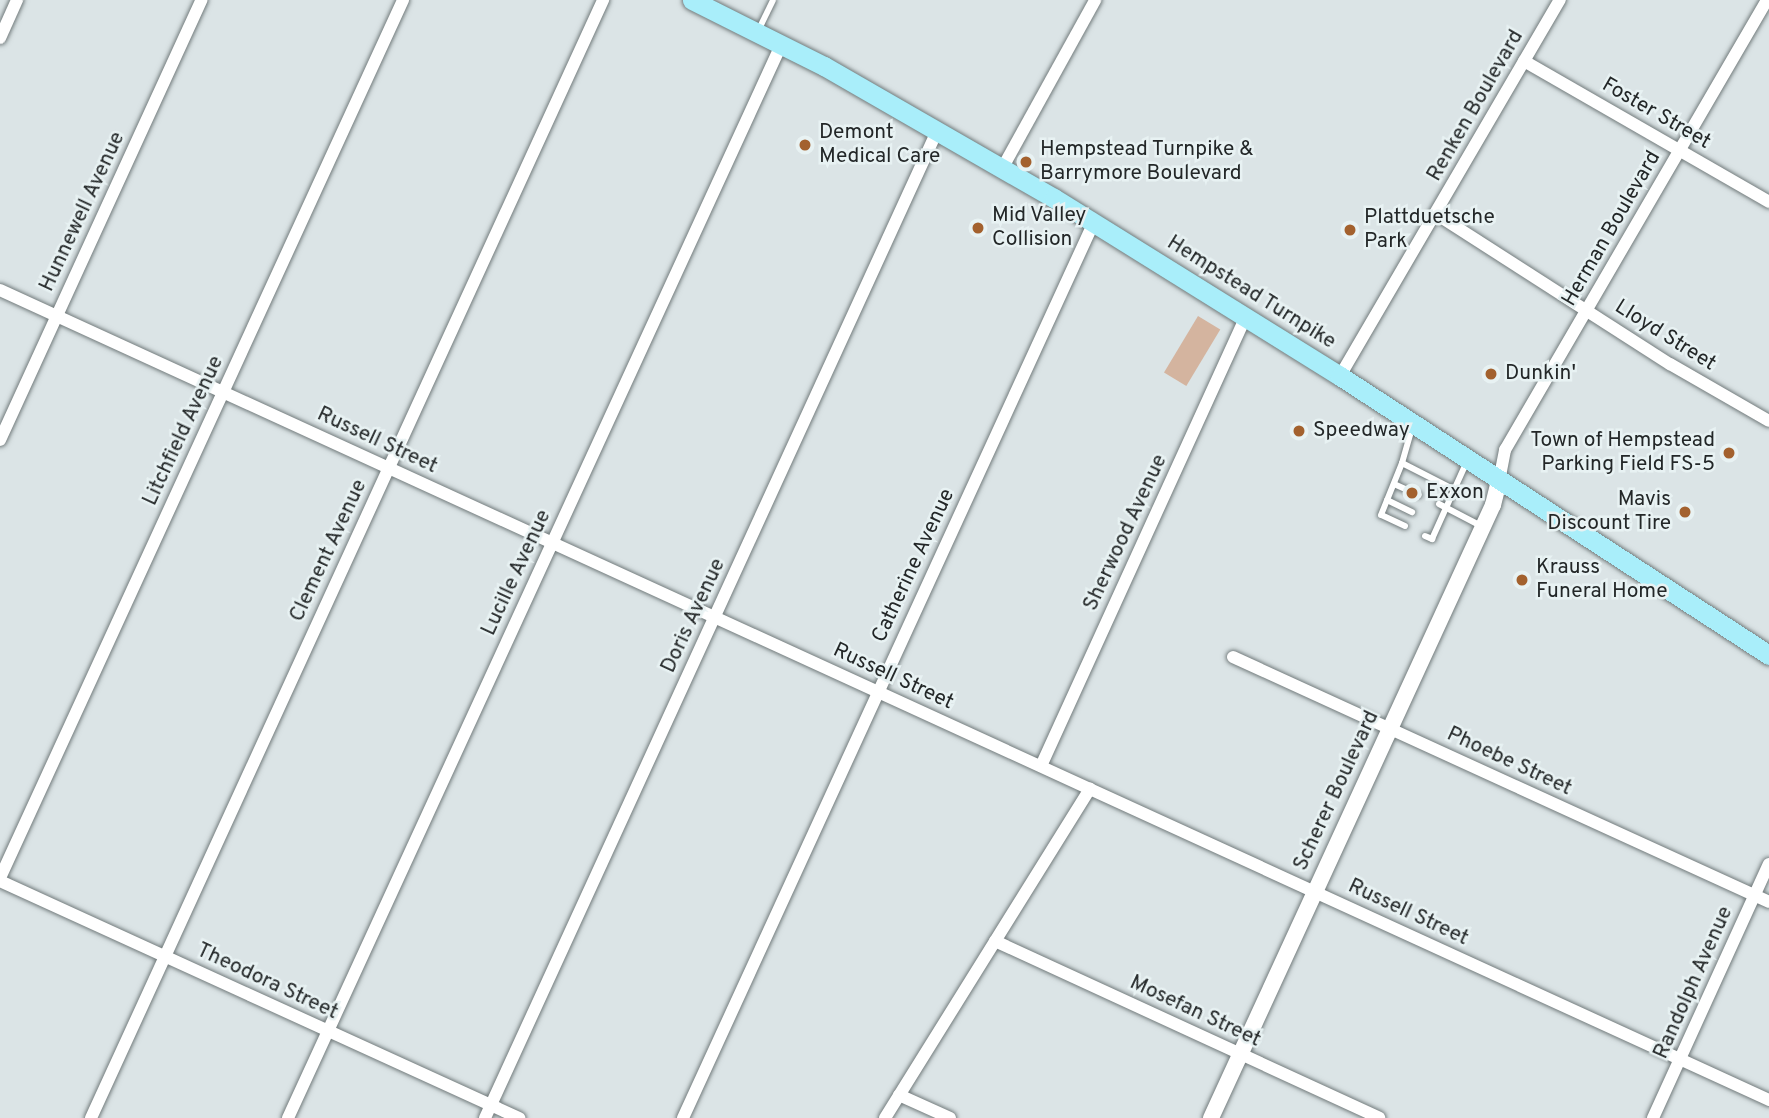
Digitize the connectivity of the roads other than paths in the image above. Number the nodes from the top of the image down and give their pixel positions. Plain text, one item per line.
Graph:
1 (17, 0) edge
2 (201, 0) edge
3 (403, 0) edge
4 (603, 0) edge
5 (692, 0) edge
6 (773, 0) edge
7 (1095, 0) edge
8 (1560, 0) edge
9 (1767, 0) edge
10 (757, 32) junction
11 (0, 38) edge
12 (781, 45) junction
13 (1524, 61) junction
14 (938, 130) junction
15 (1680, 150) junction
16 (1003, 167) junction
17 (1769, 202) edge
18 (1436, 214) junction
19 (1094, 222) junction
20 (0, 289) edge
21 (1587, 311) junction
22 (57, 316) junction
23 (1247, 316) junction
24 (1340, 376) junction
25 (223, 391) junction
26 (1769, 421) edge
27 (1413, 424) junction
28 (0, 440) edge
29 (1468, 460) junction
30 (1402, 463) junction
31 (388, 467) junction
32 (1499, 481) junction
33 (1394, 484) junction
34 (1453, 489) junction
35 (1419, 495) dead end
36 (1387, 500) junction
37 (1442, 505) junction
38 (1412, 512) dead end
39 (1405, 526) dead end
40 (1482, 527) junction
41 (1425, 536) dead end
42 (552, 542) junction
43 (714, 617) junction
44 (1769, 656) edge
45 (1233, 657) dead end
46 (877, 691) junction
47 (1389, 728) junction
48 (1041, 766) junction
49 (1090, 789) junction
50 (1769, 864) edge
51 (0, 879) edge
52 (1314, 892) junction
53 (1755, 896) junction
54 (1769, 902) edge
55 (995, 941) junction
56 (165, 956) junction
57 (328, 1031) junction
58 (1240, 1054) junction
59 (1680, 1059) junction
60 (899, 1095) junction
61 (1769, 1100) edge
62 (491, 1105) junction
63 (91, 1118) edge
64 (288, 1118) edge
65 (485, 1118) edge
66 (519, 1118) edge
67 (683, 1118) edge
68 (885, 1118) edge
69 (950, 1118) edge
70 (1211, 1118) edge
71 (1380, 1118) edge
72 (1653, 1118) edge

1 - 11 street
2 - 22 street, Hunnewell Avenue
3 - 25 street, Litchfield Avenue
4 - 31 street, Clement Avenue
5 - 10 main road, Hempstead Turnpike
6 - 10 lane
7 - 16 street
8 - 13 street, Renken Boulevard
9 - 15 street, Herman Boulevard
10 - 12 main road, Hempstead Turnpike
12 - 14 main road, Hempstead Turnpike
12 - 42 street, Lucille Avenue
13 - 15 street, Foster Street
13 - 18 street, Renken Boulevard
14 - 16 main road, Hempstead Turnpike
14 - 43 street, Doris Avenue
15 - 17 street, Foster Street
15 - 21 street, Herman Boulevard
16 - 19 main road, Hempstead Turnpike
18 - 21 street, Lloyd Street
18 - 24 street, Renken Boulevard
19 - 23 main road, Hempstead Turnpike
19 - 46 street, Catherine Avenue
20 - 22 street, Russell Street
21 - 26 street, Lloyd Street
21 - 32 street, Herman Boulevard
22 - 25 street, Russell Street
22 - 28 street, Hunnewell Avenue
23 - 24 main road, Hempstead Turnpike
23 - 48 street, Sherwood Avenue
24 - 27 main road, Hempstead Turnpike
25 - 31 street, Russell Street
25 - 51 street, Litchfield Avenue
27 - 29 main road, Hempstead Turnpike
27 - 30 lane
29 - 32 main road, Hempstead Turnpike
29 - 34 lane
30 - 33 lane
30 - 34 lane
31 - 42 street, Russell Street
31 - 56 street, Clement Avenue
32 - 40 street, Scherer Boulevard
32 - 44 main road, Hempstead Turnpike
33 - 35 lane
33 - 36 lane
34 - 37 lane
36 - 38 lane
36 - 39 lane
37 - 40 lane
37 - 41 lane
40 - 47 street, Scherer Boulevard
42 - 43 street, Russell Street
42 - 57 street, Lucille Avenue
43 - 46 street, Russell Street
43 - 62 street, Doris Avenue
45 - 47 street, Phoebe Street
46 - 48 street, Russell Street
46 - 67 street, Catherine Avenue
47 - 52 street, Scherer Boulevard
47 - 53 street, Phoebe Street
48 - 49 street, Russell Street
49 - 52 street, Russell Street
49 - 55 street
50 - 53 street, Randolph Avenue
51 - 56 street, Theodora Street
52 - 58 street, Scherer Boulevard
52 - 59 street, Russell Street
53 - 54 street, Phoebe Street
53 - 59 street, Randolph Avenue
55 - 58 street, Mosefan Street
55 - 60 street
56 - 57 street, Theodora Street
56 - 63 street, Clement Avenue
57 - 62 street, Theodora Street
57 - 64 street, Lucille Avenue
58 - 70 street, Scherer Boulevard
58 - 71 street, Mosefan Street
59 - 61 street, Russell Street
59 - 72 street, Randolph Avenue
60 - 68 street
60 - 69 street
62 - 65 street, Doris Avenue
62 - 66 street, Theodora Street

